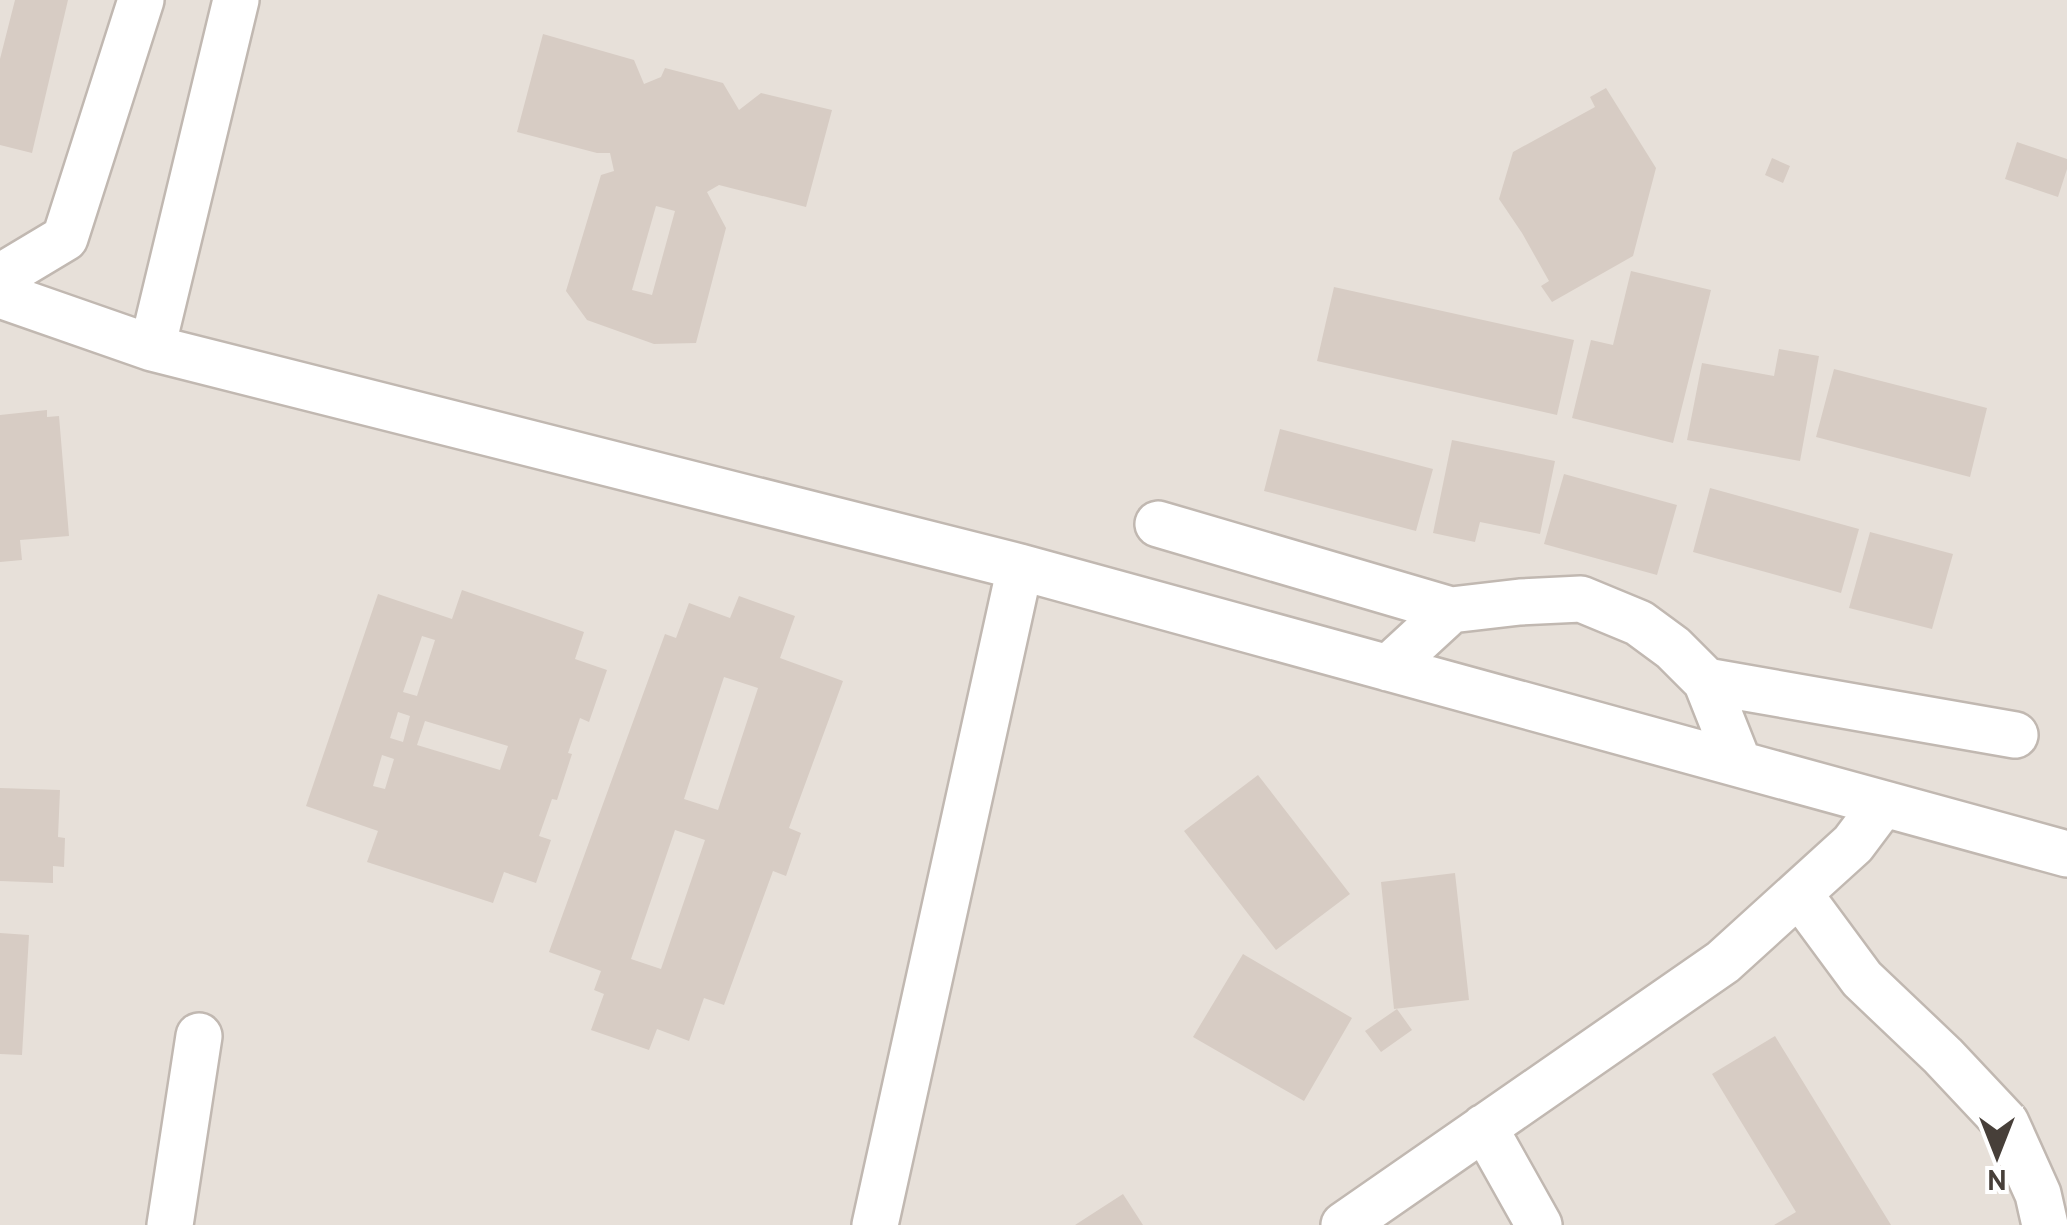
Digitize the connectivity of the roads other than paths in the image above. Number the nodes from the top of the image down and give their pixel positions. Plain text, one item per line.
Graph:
1 (141, 0) edge
2 (236, 0) edge
3 (0, 277) edge
4 (0, 295) edge
5 (152, 348) junction
6 (1158, 524) dead end
7 (1020, 567) junction
8 (1451, 610) junction
9 (1388, 668) junction
10 (1706, 681) junction
11 (2015, 735) dead end
12 (1738, 764) junction
13 (1883, 804) junction
14 (2067, 854) edge
15 (1800, 894) junction
16 (199, 1036) dead end
17 (1484, 1127) junction
18 (2050, 1200) edge
19 (170, 1225) edge
20 (875, 1225) edge
21 (1344, 1225) edge
22 (1539, 1225) edge

1 - 3 lane
2 - 5 lane
4 - 5 lane
5 - 7 lane
6 - 8 lane
7 - 9 lane
7 - 20 lane
8 - 9 lane
8 - 10 lane
9 - 12 lane
10 - 11 lane
10 - 12 lane
12 - 13 lane
13 - 14 lane
13 - 15 lane
15 - 17 lane
15 - 18 lane
16 - 19 lane
17 - 21 lane
17 - 22 lane

